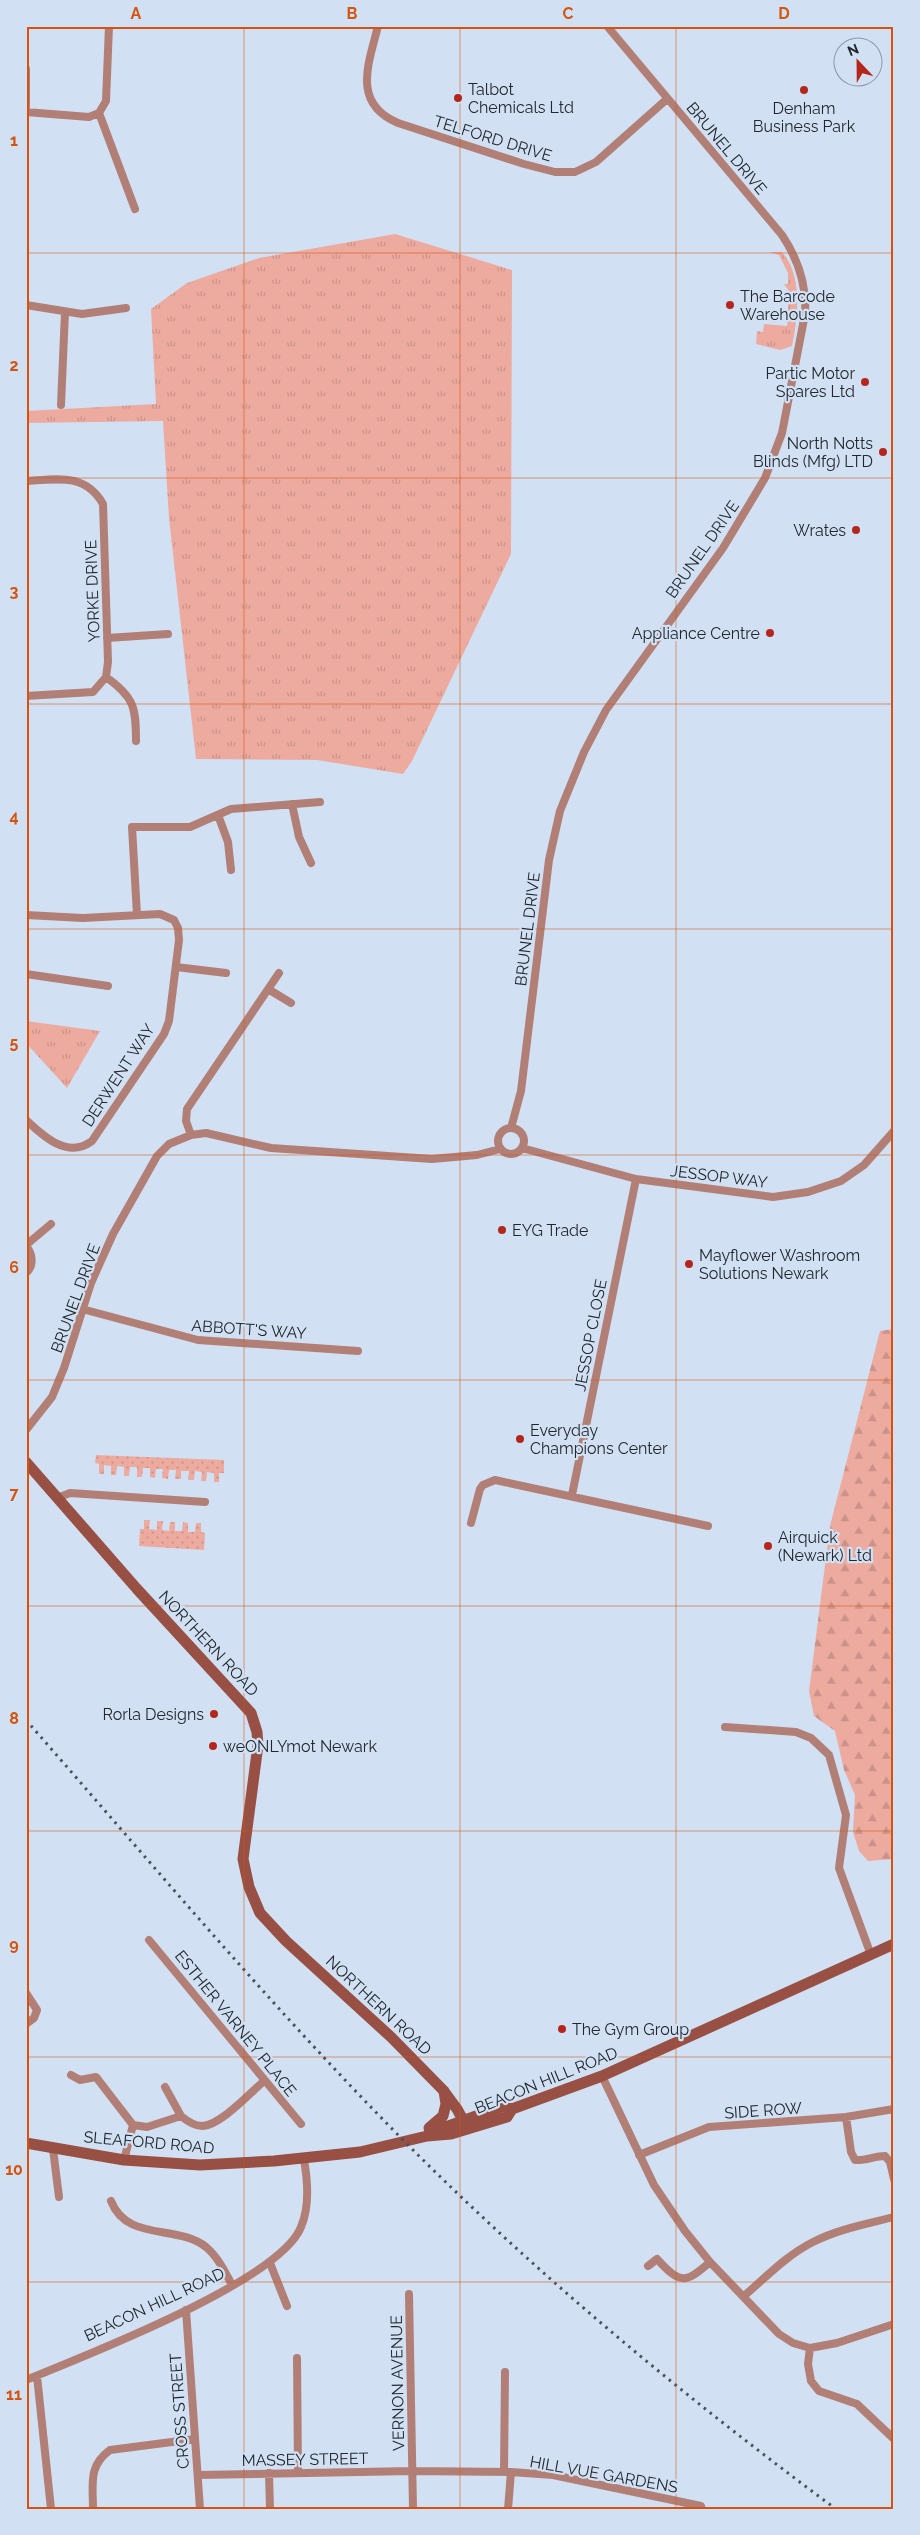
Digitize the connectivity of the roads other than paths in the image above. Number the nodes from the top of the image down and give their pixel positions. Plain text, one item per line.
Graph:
1 (109, 26) edge
2 (378, 26) edge
3 (608, 26) edge
4 (26, 69) edge
5 (667, 99) junction
6 (26, 111) edge
7 (99, 113) junction
8 (135, 209) dead end
9 (26, 305) edge
10 (126, 308) dead end
11 (65, 312) junction
12 (61, 405) dead end
13 (26, 480) edge
14 (168, 634) dead end
15 (107, 638) junction
16 (106, 677) junction
17 (26, 696) edge
18 (136, 741) dead end
19 (320, 802) dead end
20 (292, 804) junction
21 (218, 815) junction
22 (310, 863) dead end
23 (230, 870) dead end
24 (26, 915) edge
25 (137, 915) junction
26 (176, 967) junction
27 (226, 973) dead end
28 (279, 973) dead end
29 (26, 974) edge
30 (108, 986) dead end
31 (268, 989) junction
32 (291, 1003) dead end
33 (26, 1120) edge
34 (511, 1128) junction
35 (894, 1131) edge
36 (191, 1135) junction
37 (522, 1148) junction
38 (500, 1149) junction
39 (636, 1179) junction
40 (52, 1224) dead end
41 (26, 1246) edge
42 (26, 1273) edge
43 (82, 1309) junction
44 (358, 1351) dead end
45 (26, 1430) edge
46 (26, 1462) edge
47 (572, 1496) junction
48 (57, 1498) junction
49 (205, 1502) dead end
50 (471, 1524) dead end
51 (708, 1526) dead end
52 (725, 1727) dead end
53 (149, 1940) dead end
54 (894, 1944) edge
55 (871, 1954) junction
56 (26, 1993) edge
57 (26, 2024) edge
58 (71, 2075) dead end
59 (602, 2076) junction
60 (264, 2081) junction
61 (165, 2087) dead end
62 (443, 2090) junction
63 (894, 2108) edge
64 (181, 2116) junction
65 (846, 2117) junction
66 (302, 2124) dead end
67 (465, 2124) junction
68 (133, 2125) junction
69 (426, 2133) junction
70 (26, 2143) edge
71 (391, 2146) joint
72 (53, 2149) junction
73 (639, 2155) junction
74 (124, 2160) junction
75 (304, 2160) junction
76 (894, 2178) edge
77 (59, 2197) dead end
78 (111, 2202) dead end
79 (894, 2217) edge
80 (710, 2262) junction
81 (270, 2263) junction
82 (648, 2266) dead end
83 (232, 2285) junction
84 (409, 2294) dead end
85 (744, 2296) junction
86 (287, 2306) dead end
87 (186, 2310) junction
88 (894, 2324) edge
89 (810, 2348) junction
90 (296, 2358) dead end
91 (505, 2372) dead end
92 (37, 2376) junction
93 (26, 2380) edge
94 (195, 2439) junction
95 (894, 2439) edge
96 (412, 2471) junction
97 (507, 2472) junction
98 (269, 2473) junction
99 (298, 2473) junction
100 (198, 2475) junction
101 (51, 2505) edge
102 (701, 2507) edge
103 (93, 2509) edge
104 (200, 2509) edge
105 (270, 2509) edge
106 (413, 2509) edge
107 (508, 2509) edge

1 - 7 street
2 - 5 street, TELFORD DRIVE
3 - 5 street, BRUNEL DRIVE
4 - 6 street
5 - 34 street, BRUNEL DRIVE
6 - 7 street
7 - 8 street
9 - 11 street
10 - 11 street
11 - 12 street
13 - 15 street, YORKE DRIVE
14 - 15 street
15 - 16 street, YORKE DRIVE
16 - 17 street
16 - 18 street
19 - 20 street
20 - 21 street
20 - 22 street
21 - 23 street
21 - 25 street
24 - 25 street
25 - 26 street, DERWENT WAY
26 - 27 street
26 - 33 street, DERWENT WAY
28 - 31 street
29 - 30 street
31 - 32 street
31 - 36 street
34 - 37 street
34 - 38 street
35 - 39 street, JESSOP WAY
36 - 38 street, BRUNEL DRIVE
36 - 43 street, BRUNEL DRIVE
37 - 38 street
37 - 39 street, JESSOP WAY
39 - 47 street, JESSOP CLOSE
40 - 41 street
41 - 42 street
43 - 44 street, ABBOTT'S WAY
43 - 45 street, BRUNEL DRIVE
46 - 48 street, NORTHERN ROAD
47 - 50 street
47 - 51 street
48 - 49 street
48 - 62 street, NORTHERN ROAD
52 - 55 street
53 - 60 street, ESTHER VARNEY PLACE
54 - 55 street, BEACON HILL ROAD
55 - 59 street, BEACON HILL ROAD
56 - 57 street
58 - 68 street
59 - 67 street, BEACON HILL ROAD
59 - 73 street
60 - 64 street
60 - 66 street, ESTHER VARNEY PLACE
61 - 64 street
62 - 67 street, NORTHERN ROAD
62 - 69 street
63 - 65 street, SIDE ROW
64 - 68 street
65 - 73 street, SIDE ROW
65 - 76 street
67 - 69 street, BEACON HILL ROAD
68 - 74 street
69 - 71 street, BEACON HILL ROAD
70 - 72 street, SLEAFORD ROAD
71 - 75 street, SLEAFORD ROAD
72 - 74 street, SLEAFORD ROAD
72 - 77 street
73 - 80 street
74 - 75 street, SLEAFORD ROAD
75 - 81 street, BEACON HILL ROAD
78 - 83 street
79 - 85 street
80 - 82 street
80 - 85 street
81 - 83 street, BEACON HILL ROAD
81 - 86 street
83 - 87 street, BEACON HILL ROAD
84 - 96 street, VERNON AVENUE
85 - 89 street
87 - 92 street, BEACON HILL ROAD
87 - 94 street, CROSS STREET
88 - 89 street
89 - 95 street
90 - 99 street
91 - 97 street
92 - 93 street, BEACON HILL ROAD
92 - 101 street
94 - 100 street, CROSS STREET
94 - 103 street
96 - 97 street, HILL VUE GARDENS
96 - 99 street, MASSEY STREET
96 - 106 street, VERNON AVENUE
97 - 102 street, HILL VUE GARDENS
97 - 107 street
98 - 99 street, MASSEY STREET
98 - 100 street, MASSEY STREET
98 - 105 street
100 - 104 street, CROSS STREET

